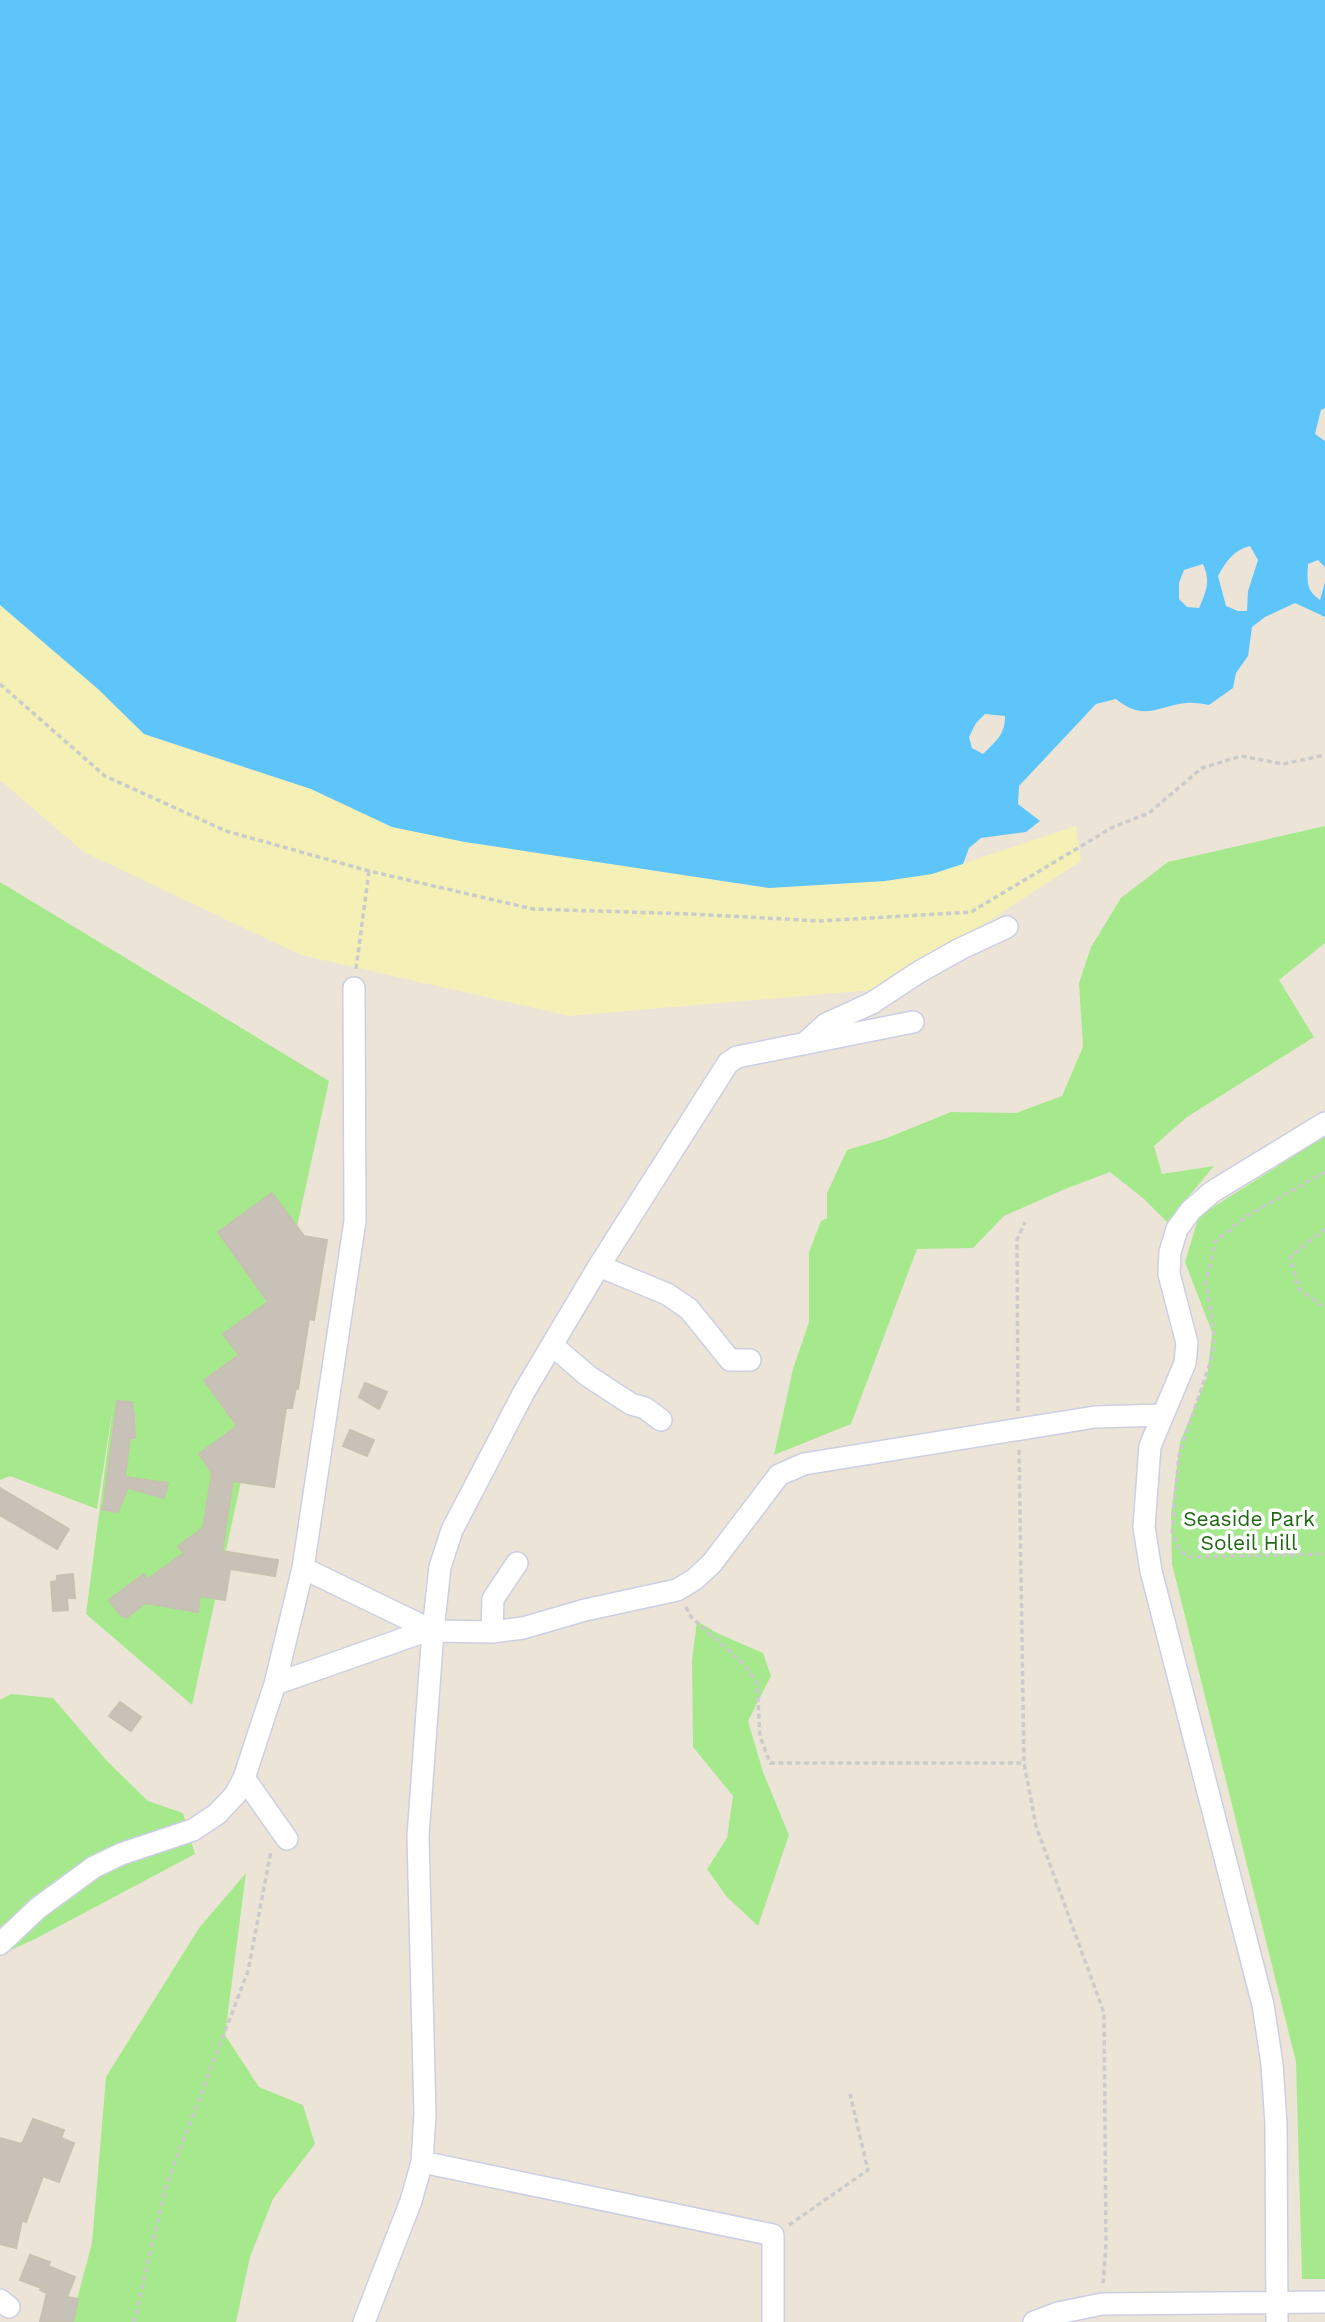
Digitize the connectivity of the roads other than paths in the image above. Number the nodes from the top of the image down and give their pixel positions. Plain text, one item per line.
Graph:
1 (1007, 927) dead end
2 (354, 988) road end
3 (914, 1022) dead end
4 (804, 1044) junction
5 (1325, 1123) edge
6 (599, 1266) junction
7 (552, 1345) junction
8 (750, 1360) dead end
9 (1162, 1415) junction
10 (661, 1420) dead end
11 (517, 1563) dead end
12 (303, 1568) junction
13 (433, 1631) junction
14 (492, 1632) junction
15 (275, 1684) junction
16 (244, 1778) junction
17 (287, 1839) dead end
18 (1, 1947) edge
19 (422, 2162) junction
20 (1325, 2302) edge
21 (1277, 2313) edge
22 (364, 2322) edge
23 (773, 2322) edge
24 (1034, 2322) edge

1 - 4 street
2 - 12 street
3 - 4 street
4 - 6 street
5 - 9 street
6 - 7 street
6 - 8 street
7 - 10 street
7 - 13 street
9 - 14 street
9 - 21 street
11 - 14 street
12 - 13 street
12 - 15 street
13 - 14 street
13 - 15 street
13 - 19 street
15 - 16 street
16 - 17 street
16 - 18 street
19 - 22 street
19 - 23 street
20 - 21 street
21 - 24 street

